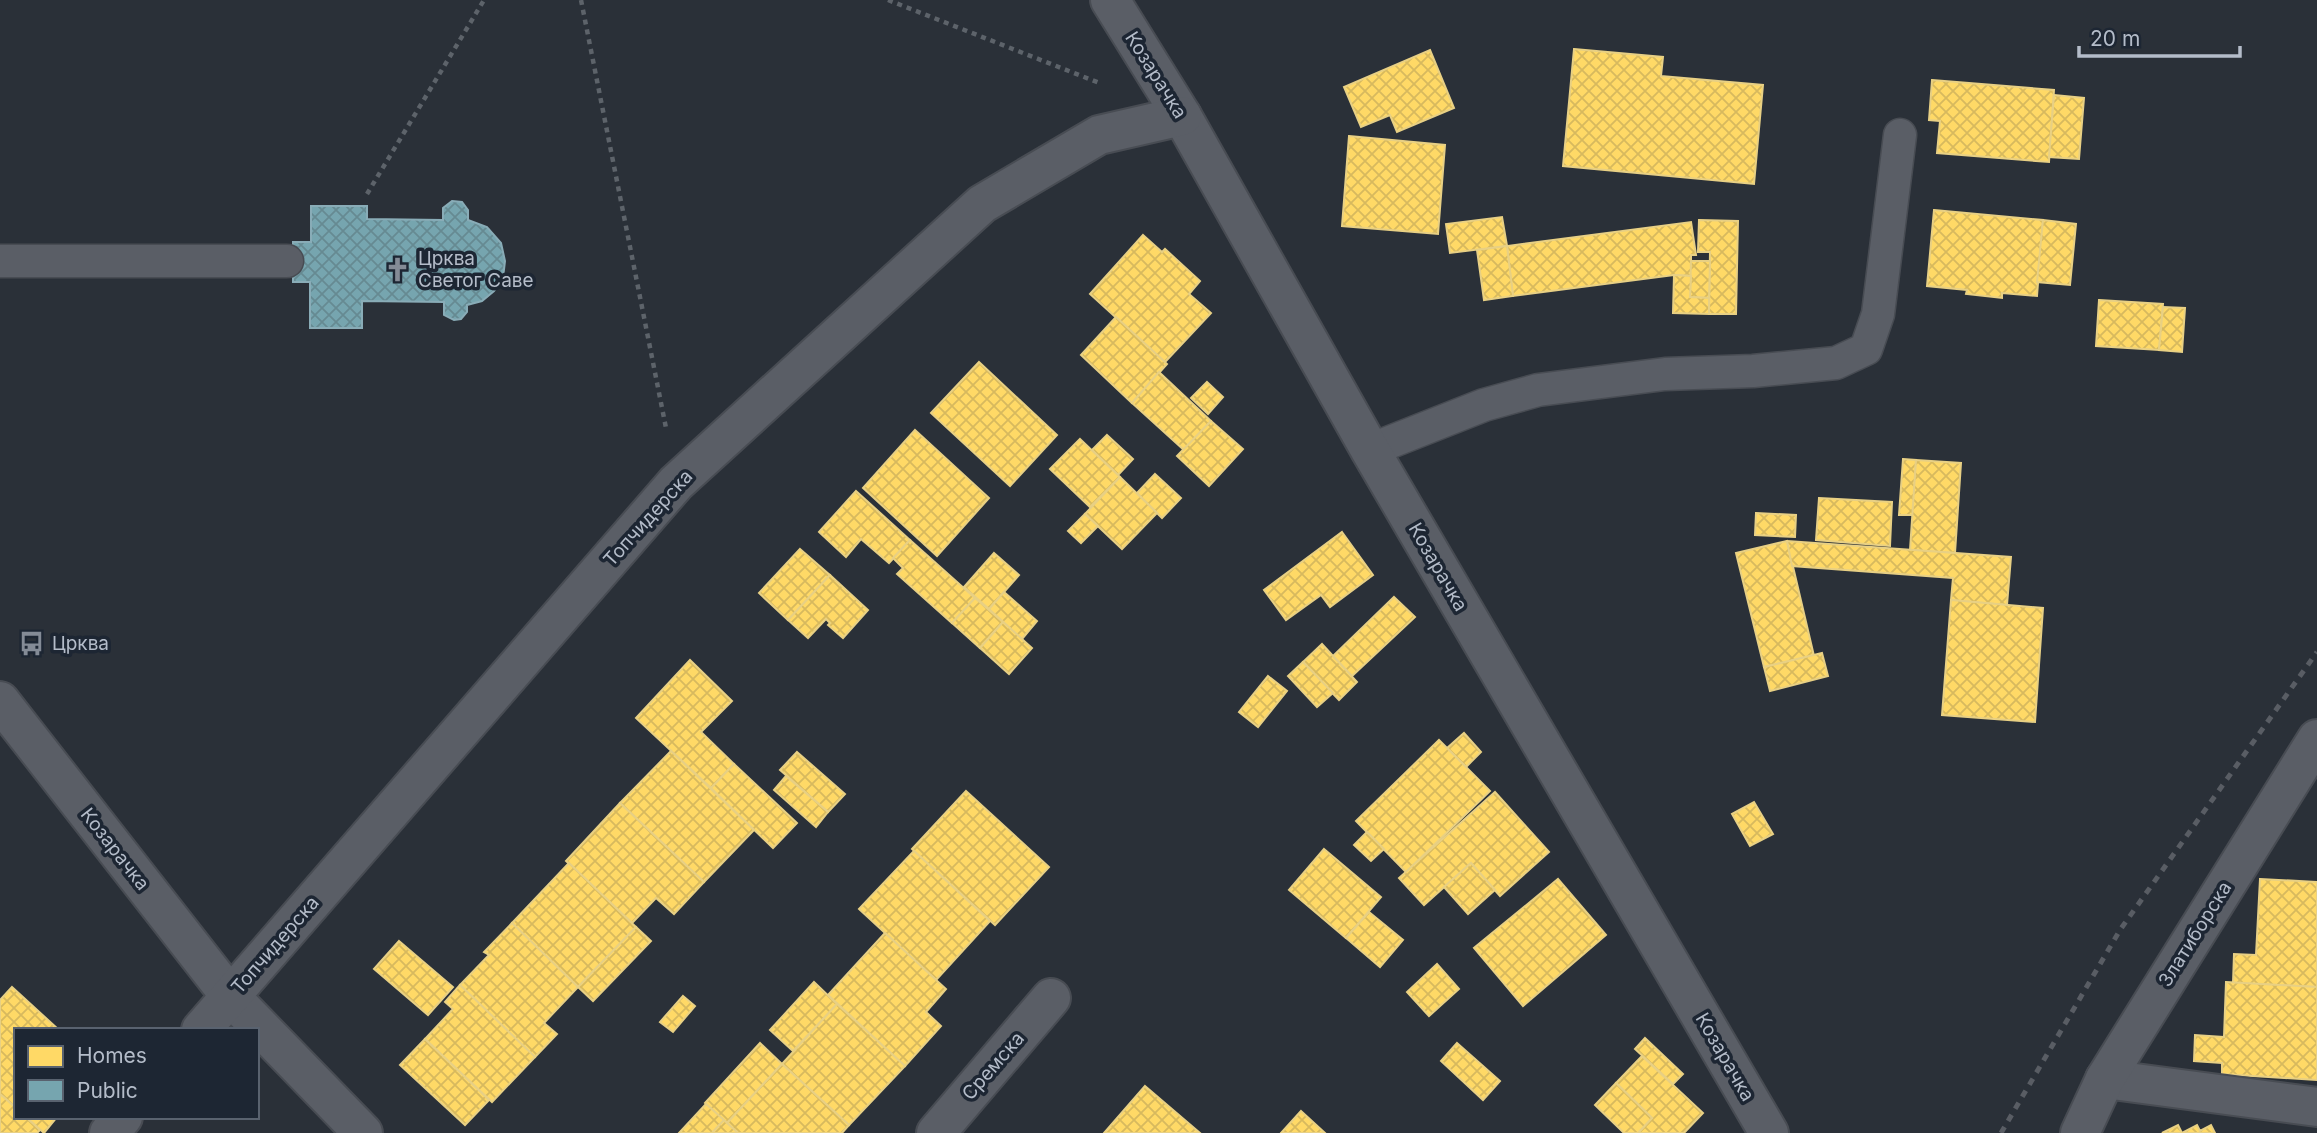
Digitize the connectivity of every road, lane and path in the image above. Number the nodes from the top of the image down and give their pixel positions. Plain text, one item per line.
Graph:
1 (484, 0) edge
2 (582, 0) edge
3 (888, 0) edge
4 (1110, 0) edge
5 (1105, 85) dead end
6 (1182, 116) junction
7 (1900, 135) dead end
8 (367, 194) dead end
9 (0, 261) edge
10 (287, 261) dead end
11 (1370, 450) junction
12 (676, 483) junction
13 (0, 701) edge
14 (2317, 739) edge
15 (231, 997) junction
16 (1051, 998) dead end
17 (203, 1028) edge
18 (2105, 1079) junction
19 (2317, 1107) edge
20 (121, 1119) edge
21 (109, 1133) edge
22 (363, 1133) edge
23 (936, 1133) edge
24 (1769, 1133) edge
25 (2080, 1133) edge

1 - 8 path
2 - 12 path
3 - 5 path
4 - 6 street, Козарачка
6 - 11 street, Козарачка
6 - 12 street, Топчидерска
7 - 11 lane
9 - 10 lane
11 - 24 street, Козарачка
12 - 15 street, Топчидерска
13 - 15 street, Козарачка
14 - 18 street, Златиборска
15 - 17 street, Топчидерска
15 - 22 street, Козарачка
16 - 23 street, Сремска
18 - 19 street
18 - 25 street, Златиборска
20 - 21 street

